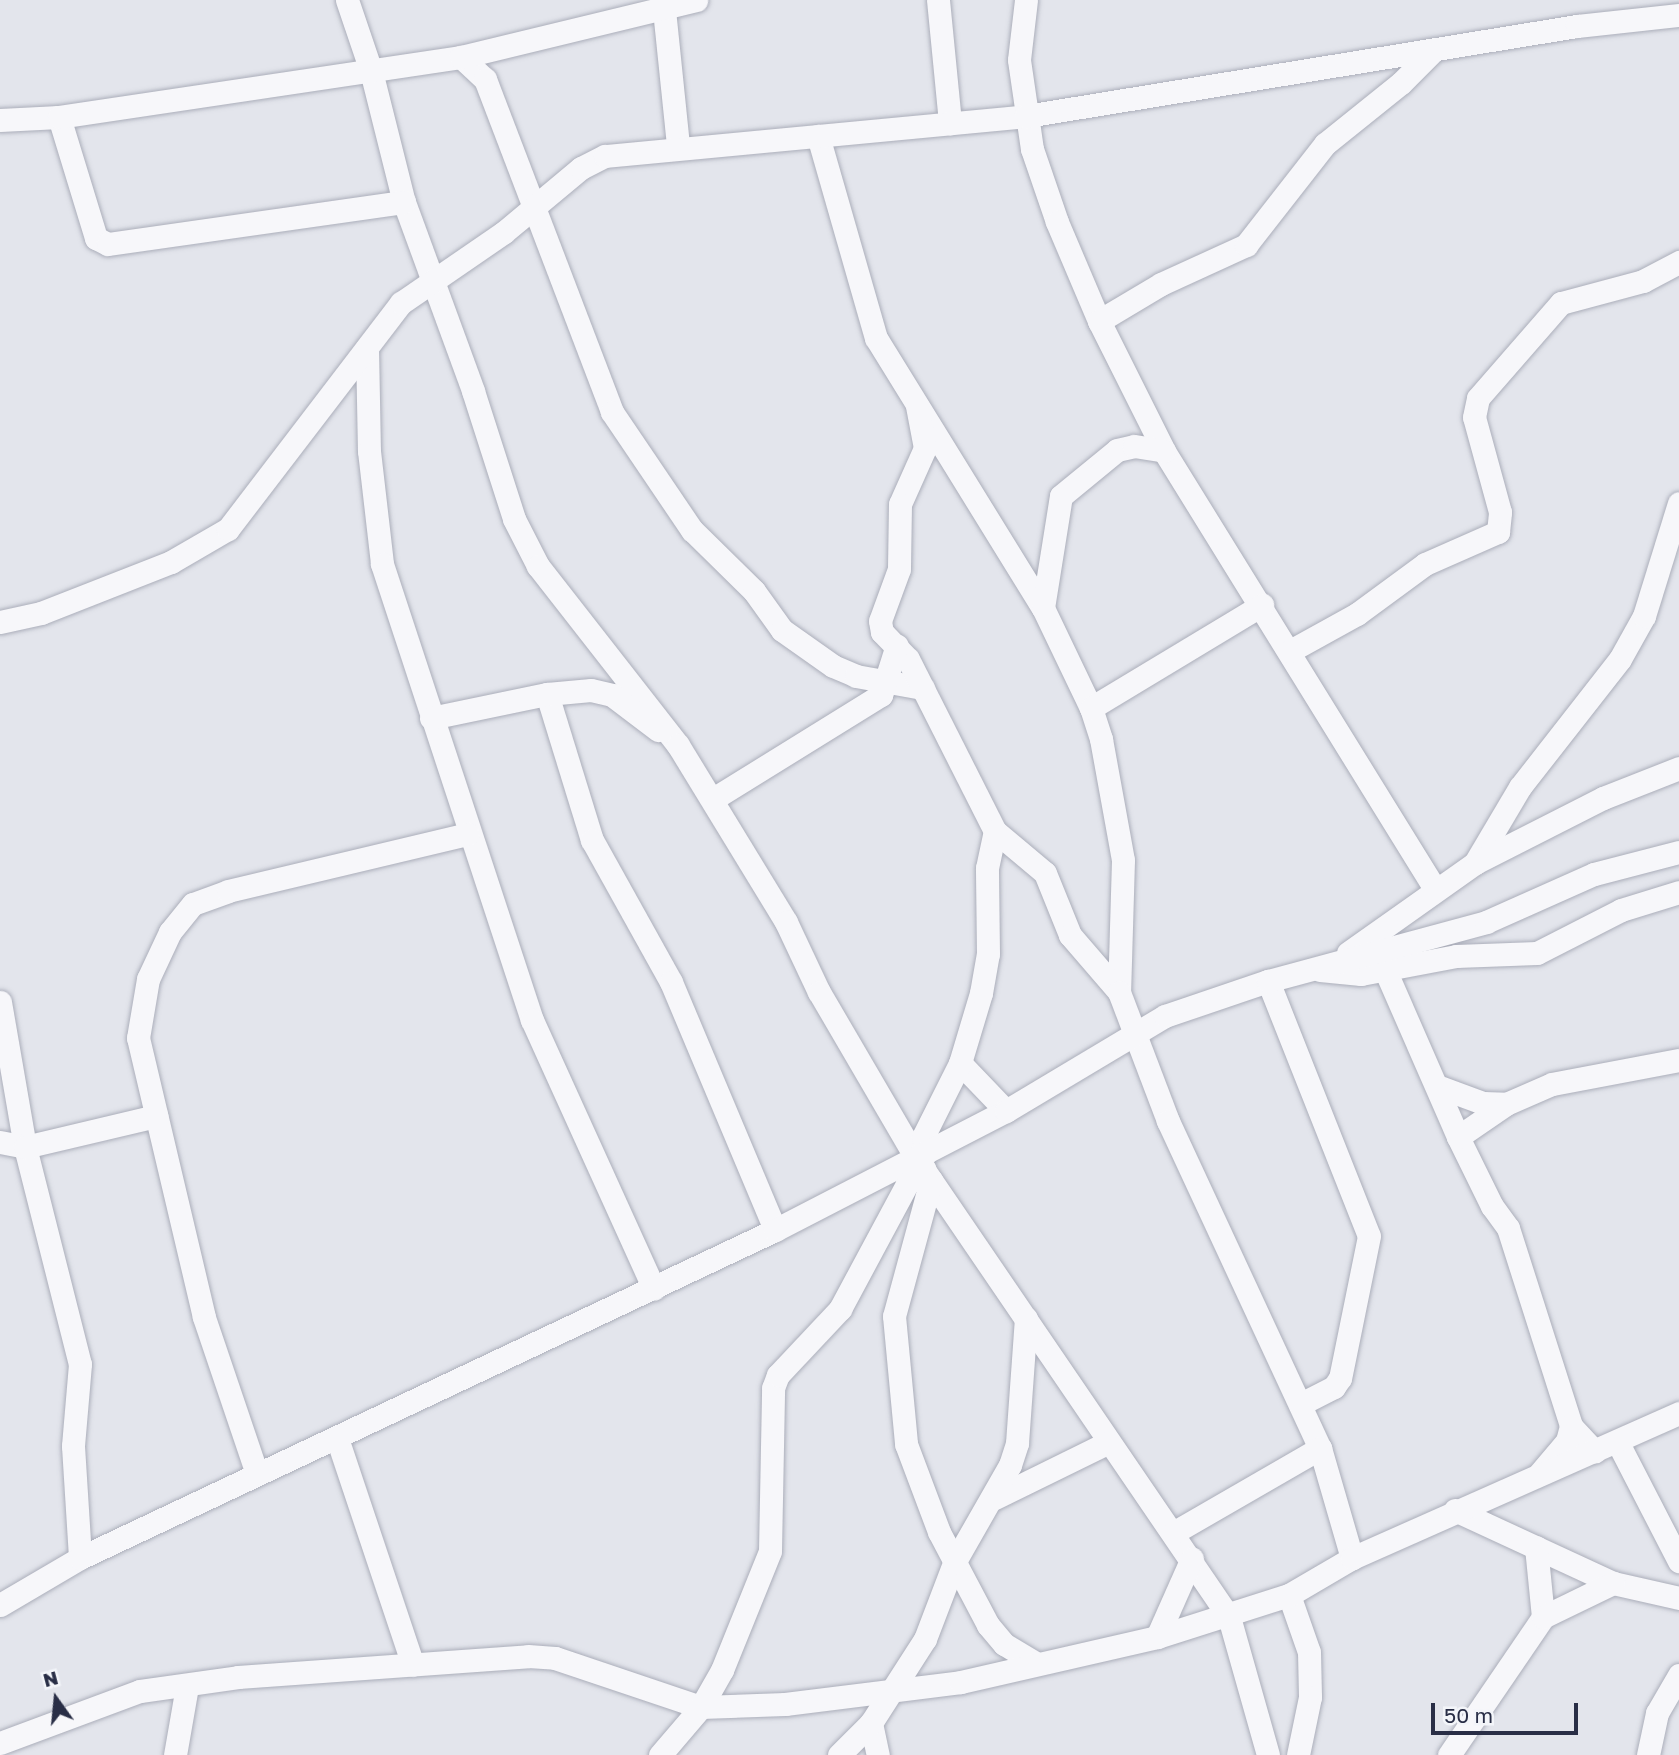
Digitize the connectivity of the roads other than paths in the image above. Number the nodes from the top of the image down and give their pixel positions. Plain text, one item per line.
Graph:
1 (346, 0) edge
2 (696, 0) edge
3 (938, 0) edge
4 (1026, 0) edge
5 (664, 4) edge
6 (1679, 15) edge
7 (1432, 52) junction
8 (461, 57) junction
9 (371, 71) junction
10 (1026, 116) junction
11 (60, 117) junction
12 (0, 120) edge
13 (950, 123) junction
14 (818, 136) junction
15 (678, 146) junction
16 (404, 201) junction
17 (532, 210) junction
18 (503, 233) junction
19 (546, 246) junction
20 (1679, 262) edge
21 (432, 278) junction
22 (1099, 321) junction
23 (367, 348) junction
24 (917, 406) junction
25 (1164, 451) junction
26 (1679, 503) edge
27 (1262, 605) junction
28 (1043, 608) junction
29 (0, 622) edge
30 (897, 645) junction
31 (1290, 651) junction
32 (888, 681) junction
33 (923, 688) junction
34 (547, 694) junction
35 (1091, 708) junction
36 (430, 718) junction
37 (678, 745) junction
38 (1679, 768) edge
39 (713, 799) junction
40 (995, 831) junction
41 (467, 834) junction
42 (1679, 852) edge
43 (1475, 863) junction
44 (1435, 889) junction
45 (1679, 892) edge
46 (1324, 965) junction
47 (1386, 972) junction
48 (1268, 981) junction
49 (1119, 992) junction
50 (0, 1002) edge
51 (1135, 1031) junction
52 (1679, 1060) edge
53 (960, 1063) junction
54 (1437, 1086) junction
55 (1506, 1104) junction
56 (1006, 1111) junction
57 (156, 1116) junction
58 (1458, 1137) junction
59 (0, 1142) edge
60 (25, 1147) junction
61 (924, 1165) junction
62 (775, 1230) junction
63 (654, 1289) junction
64 (1026, 1318) junction
65 (1300, 1404) junction
66 (1679, 1413) edge
67 (1571, 1426) junction
68 (337, 1438) junction
69 (1107, 1443) junction
70 (1618, 1443) junction
71 (1320, 1448) junction
72 (1595, 1452) junction
73 (257, 1474) junction
74 (1530, 1483) junction
75 (995, 1498) junction
76 (1455, 1510) junction
77 (1173, 1533) junction
78 (1536, 1547) junction
79 (80, 1558) junction
80 (1192, 1558) junction
81 (1352, 1558) junction
82 (1679, 1561) edge
83 (954, 1563) junction
84 (1613, 1583) junction
85 (1289, 1595) junction
86 (1679, 1598) edge
87 (0, 1605) edge
88 (1229, 1617) junction
89 (1543, 1617) junction
90 (1157, 1637) junction
91 (1035, 1662) junction
92 (413, 1665) junction
93 (1679, 1675) edge
94 (187, 1686) junction
95 (894, 1691) junction
96 (701, 1707) junction
97 (871, 1723) junction
98 (0, 1743) edge
99 (175, 1755) edge
100 (660, 1755) edge
101 (839, 1755) edge
102 (878, 1755) edge
103 (1268, 1755) edge
104 (1298, 1755) edge
105 (1449, 1755) edge
106 (1648, 1755) edge

1 - 9 street
2 - 5 street
3 - 13 street
4 - 10 street
5 - 8 street
5 - 15 street
6 - 7 street
7 - 10 street
7 - 22 street
8 - 9 street
8 - 17 street
9 - 11 street
9 - 16 street
10 - 13 street
10 - 22 street
11 - 12 street
11 - 16 street
13 - 14 street
14 - 15 street
14 - 24 street
15 - 17 street
16 - 21 street
17 - 18 street
17 - 19 street
18 - 19 street
18 - 21 street
19 - 32 street
20 - 31 street
21 - 23 street
21 - 37 street
22 - 25 street
23 - 29 street
23 - 36 street
24 - 28 street
24 - 30 street
25 - 27 street
25 - 28 street
26 - 43 street
27 - 31 street
27 - 35 street
28 - 35 street
30 - 32 street
30 - 33 street
31 - 44 street
32 - 33 street
32 - 39 street
33 - 40 street
34 - 36 street
34 - 37 street
34 - 62 street
35 - 49 street
36 - 41 street
37 - 39 street
38 - 43 street
39 - 61 street
40 - 49 street
40 - 53 street
41 - 57 street
41 - 63 street
42 - 46 street
43 - 44 street
44 - 46 street
45 - 47 street
46 - 47 street
46 - 48 street
47 - 54 street
48 - 51 street
48 - 65 street
49 - 51 street
50 - 60 street
51 - 56 street
51 - 65 street
52 - 55 street
53 - 56 street
53 - 61 street
54 - 55 street
54 - 58 street
55 - 58 street
56 - 61 street
57 - 60 street
57 - 73 street
58 - 67 street
59 - 60 street
60 - 79 street
61 - 62 street
61 - 64 street
61 - 83 street
61 - 96 street
62 - 63 street
63 - 68 street
64 - 69 street
64 - 75 street
65 - 71 street
66 - 70 street
67 - 72 street
67 - 74 street
68 - 73 street
68 - 92 street
69 - 75 street
69 - 77 street
70 - 72 street
70 - 82 street
71 - 77 street
71 - 81 street
72 - 74 street
73 - 79 street
74 - 76 street
75 - 83 street
76 - 78 street
76 - 81 street
77 - 80 street
78 - 84 street
78 - 89 street
79 - 87 street
80 - 88 street
80 - 90 street
81 - 85 street
83 - 91 street
83 - 95 street
84 - 86 street
84 - 89 street
85 - 88 street
85 - 104 street
88 - 90 street
88 - 103 street
89 - 105 street
90 - 91 street
91 - 95 street
92 - 94 street
92 - 96 street
93 - 106 street
94 - 98 street
94 - 99 street
95 - 96 street
95 - 97 street
96 - 100 street
97 - 101 street
97 - 102 street

